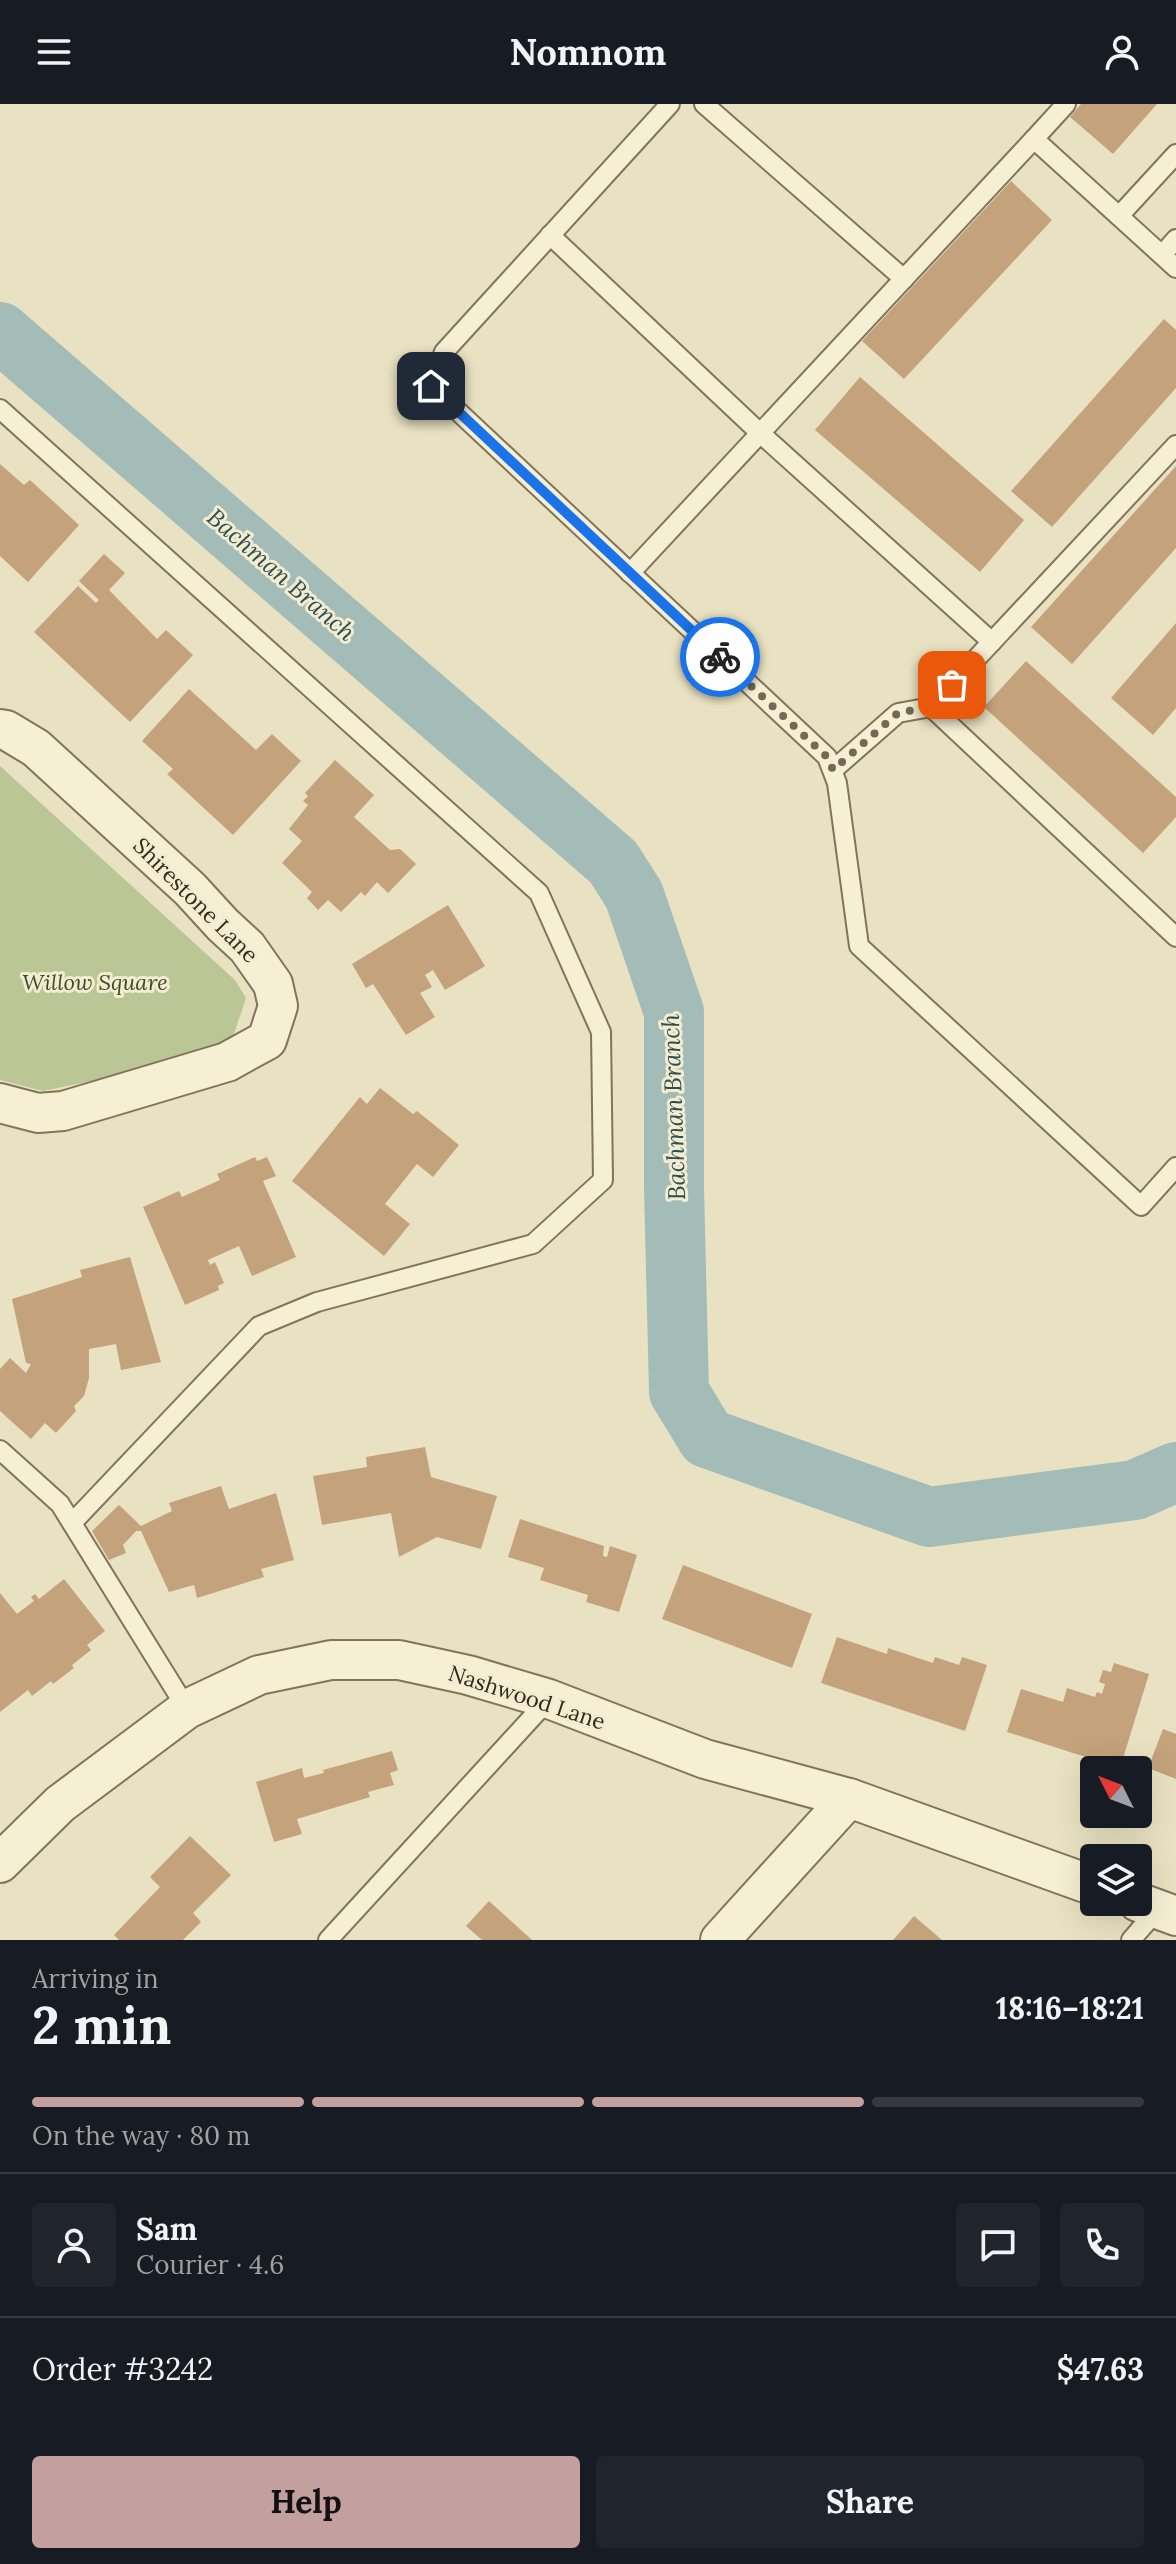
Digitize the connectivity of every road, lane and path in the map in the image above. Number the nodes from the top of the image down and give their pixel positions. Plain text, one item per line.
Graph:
1 (670, 104) edge
2 (704, 104) edge
3 (1066, 104) edge
4 (1034, 139) junction
5 (1176, 154) edge
6 (1119, 216) junction
7 (550, 235) junction
8 (1176, 239) edge
9 (1169, 262) edge
10 (904, 279) junction
11 (0, 409) edge
12 (760, 433) junction
13 (1176, 445) edge
14 (630, 573) junction
15 (992, 642) junction
16 (931, 707) junction
17 (0, 729) edge
18 (833, 770) junction
19 (1176, 937) edge
20 (0, 1103) edge
21 (1176, 1167) edge
22 (0, 1450) edge
23 (72, 1523) junction
24 (549, 1699) junction
25 (187, 1709) junction
26 (849, 1798) junction
27 (2, 1859) edge
28 (1080, 1881) edge
29 (1157, 1909) edge
30 (328, 1940) edge
31 (720, 1940) edge
32 (1131, 1940) edge

1 - 7 lane
2 - 10 lane
3 - 4 lane
4 - 6 lane
4 - 10 lane
5 - 6 lane
6 - 9 lane
7 - 12 lane
7 - 14 lane
8 - 9 lane
10 - 12 lane
11 - 23 lane
12 - 14 lane
12 - 15 lane
13 - 15 lane
14 - 18 lane
15 - 16 lane
16 - 18 lane
16 - 19 lane
17 - 20 street, Shirestone Lane
18 - 21 lane
22 - 23 lane
23 - 25 lane
24 - 25 street, Nashwood Lane
24 - 26 street, Nashwood Lane
24 - 30 lane
25 - 27 street, Nashwood Lane
26 - 28 street, Nashwood Lane
26 - 31 street
29 - 32 lane

